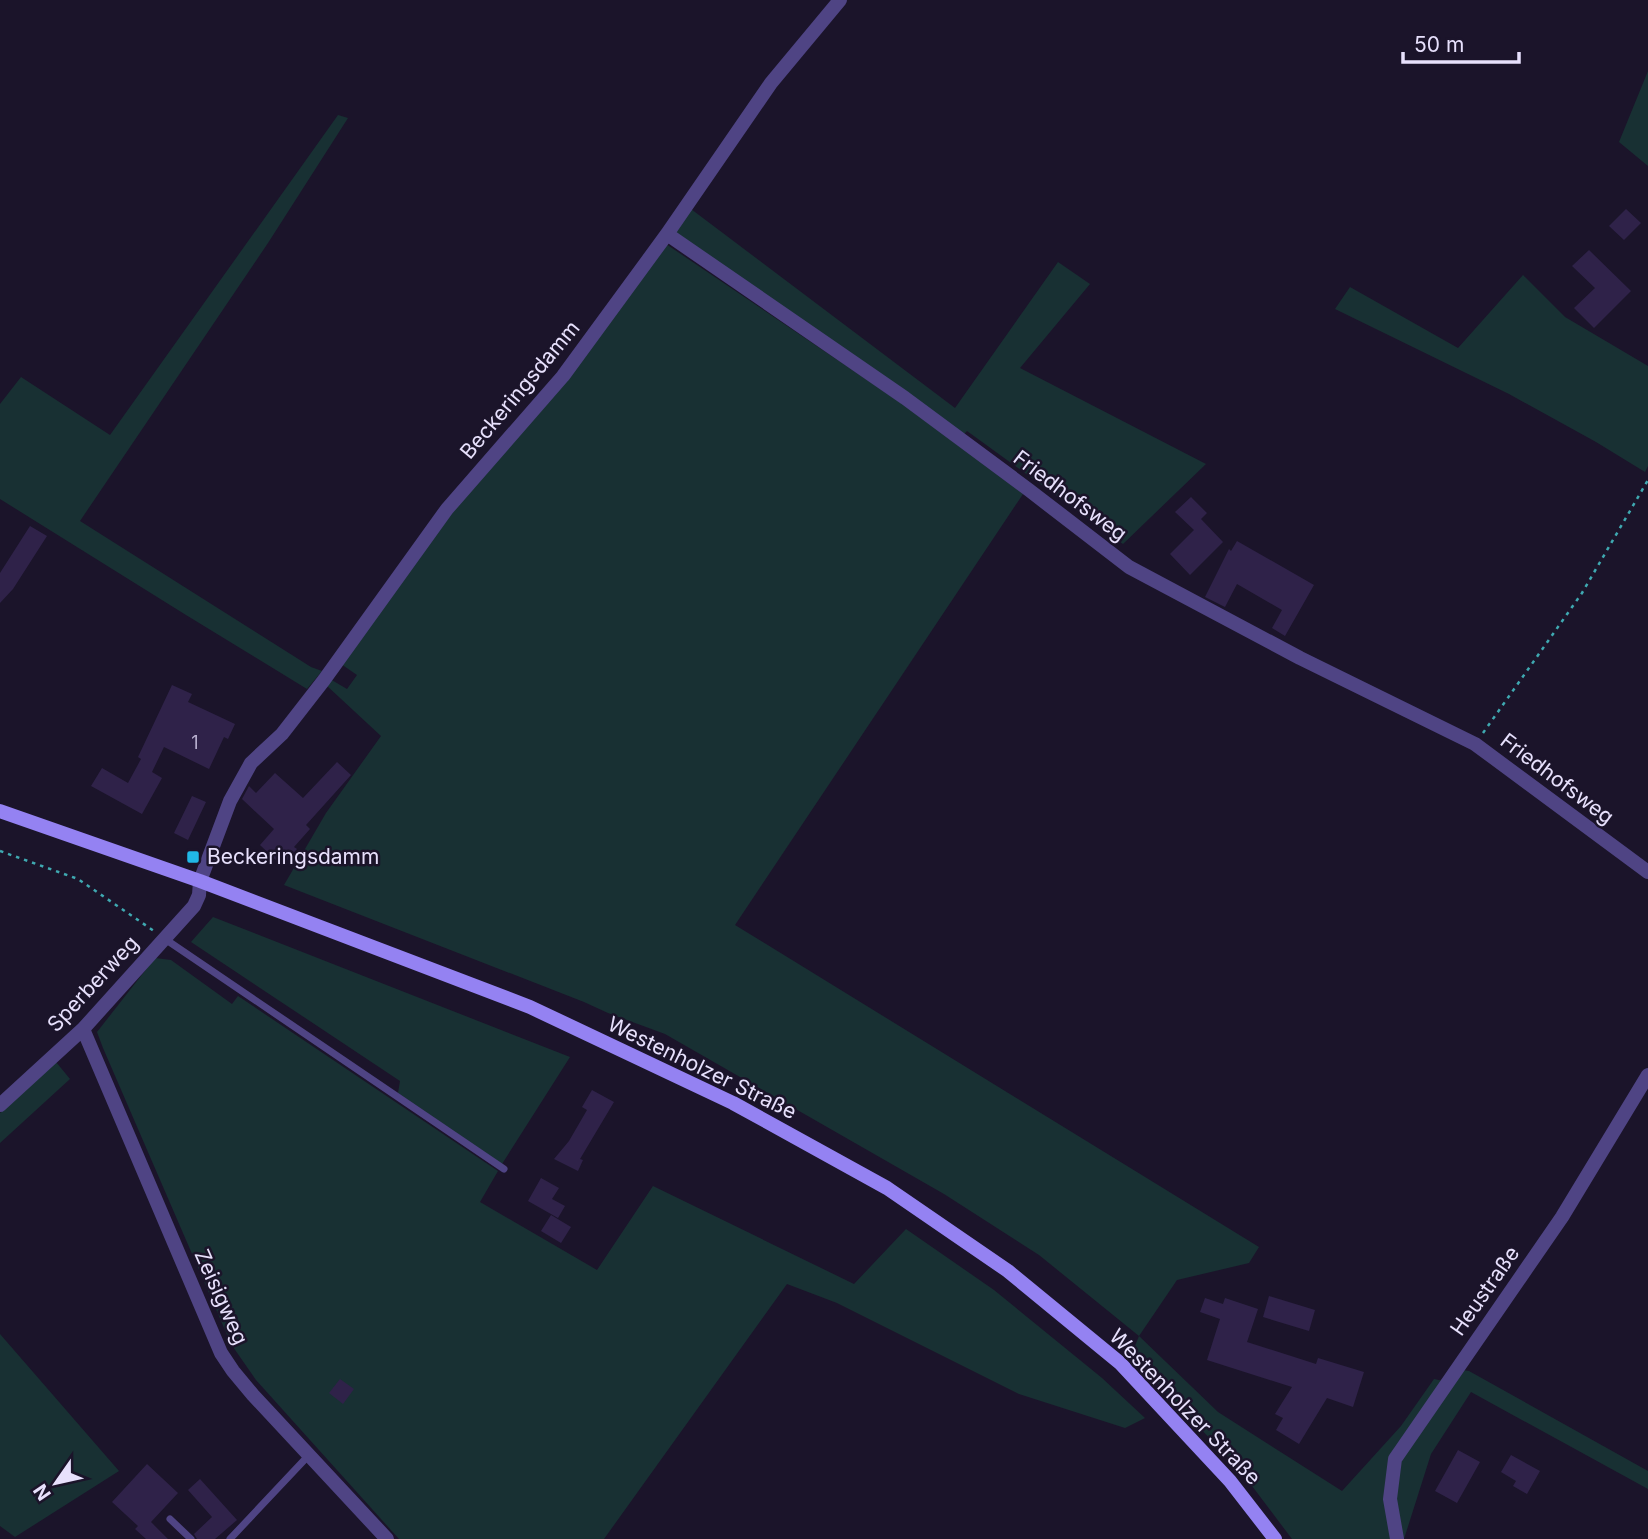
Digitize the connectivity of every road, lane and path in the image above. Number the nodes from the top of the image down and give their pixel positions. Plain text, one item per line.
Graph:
1 (840, 0) edge
2 (667, 234) junction
3 (1648, 480) edge
4 (1475, 744) junction
5 (0, 811) edge
6 (0, 851) edge
7 (1648, 872) edge
8 (200, 881) junction
9 (164, 939) junction
10 (83, 1029) junction
11 (1648, 1075) edge
12 (0, 1105) edge
13 (504, 1169) dead end
14 (309, 1455) junction
15 (170, 1519) dead end
16 (191, 1539) edge
17 (230, 1539) edge
18 (387, 1539) edge
19 (1275, 1539) edge
20 (1397, 1539) edge

1 - 2 street, Beckeringsdamm
2 - 4 street, Friedhofsweg
2 - 8 street, Beckeringsdamm
3 - 4 path, Friedhofsweg
4 - 7 street, Friedhofsweg
5 - 8 main road, Westenholzer Straße
6 - 9 path
8 - 9 street, Sperberweg
8 - 19 main road, Westenholzer Straße
9 - 10 street, Sperberweg
9 - 13 lane
10 - 12 street, Sperberweg
10 - 14 street, Zeisigweg
11 - 20 street, Heustraße
14 - 17 lane
14 - 18 street, Zeisigweg
15 - 16 lane

